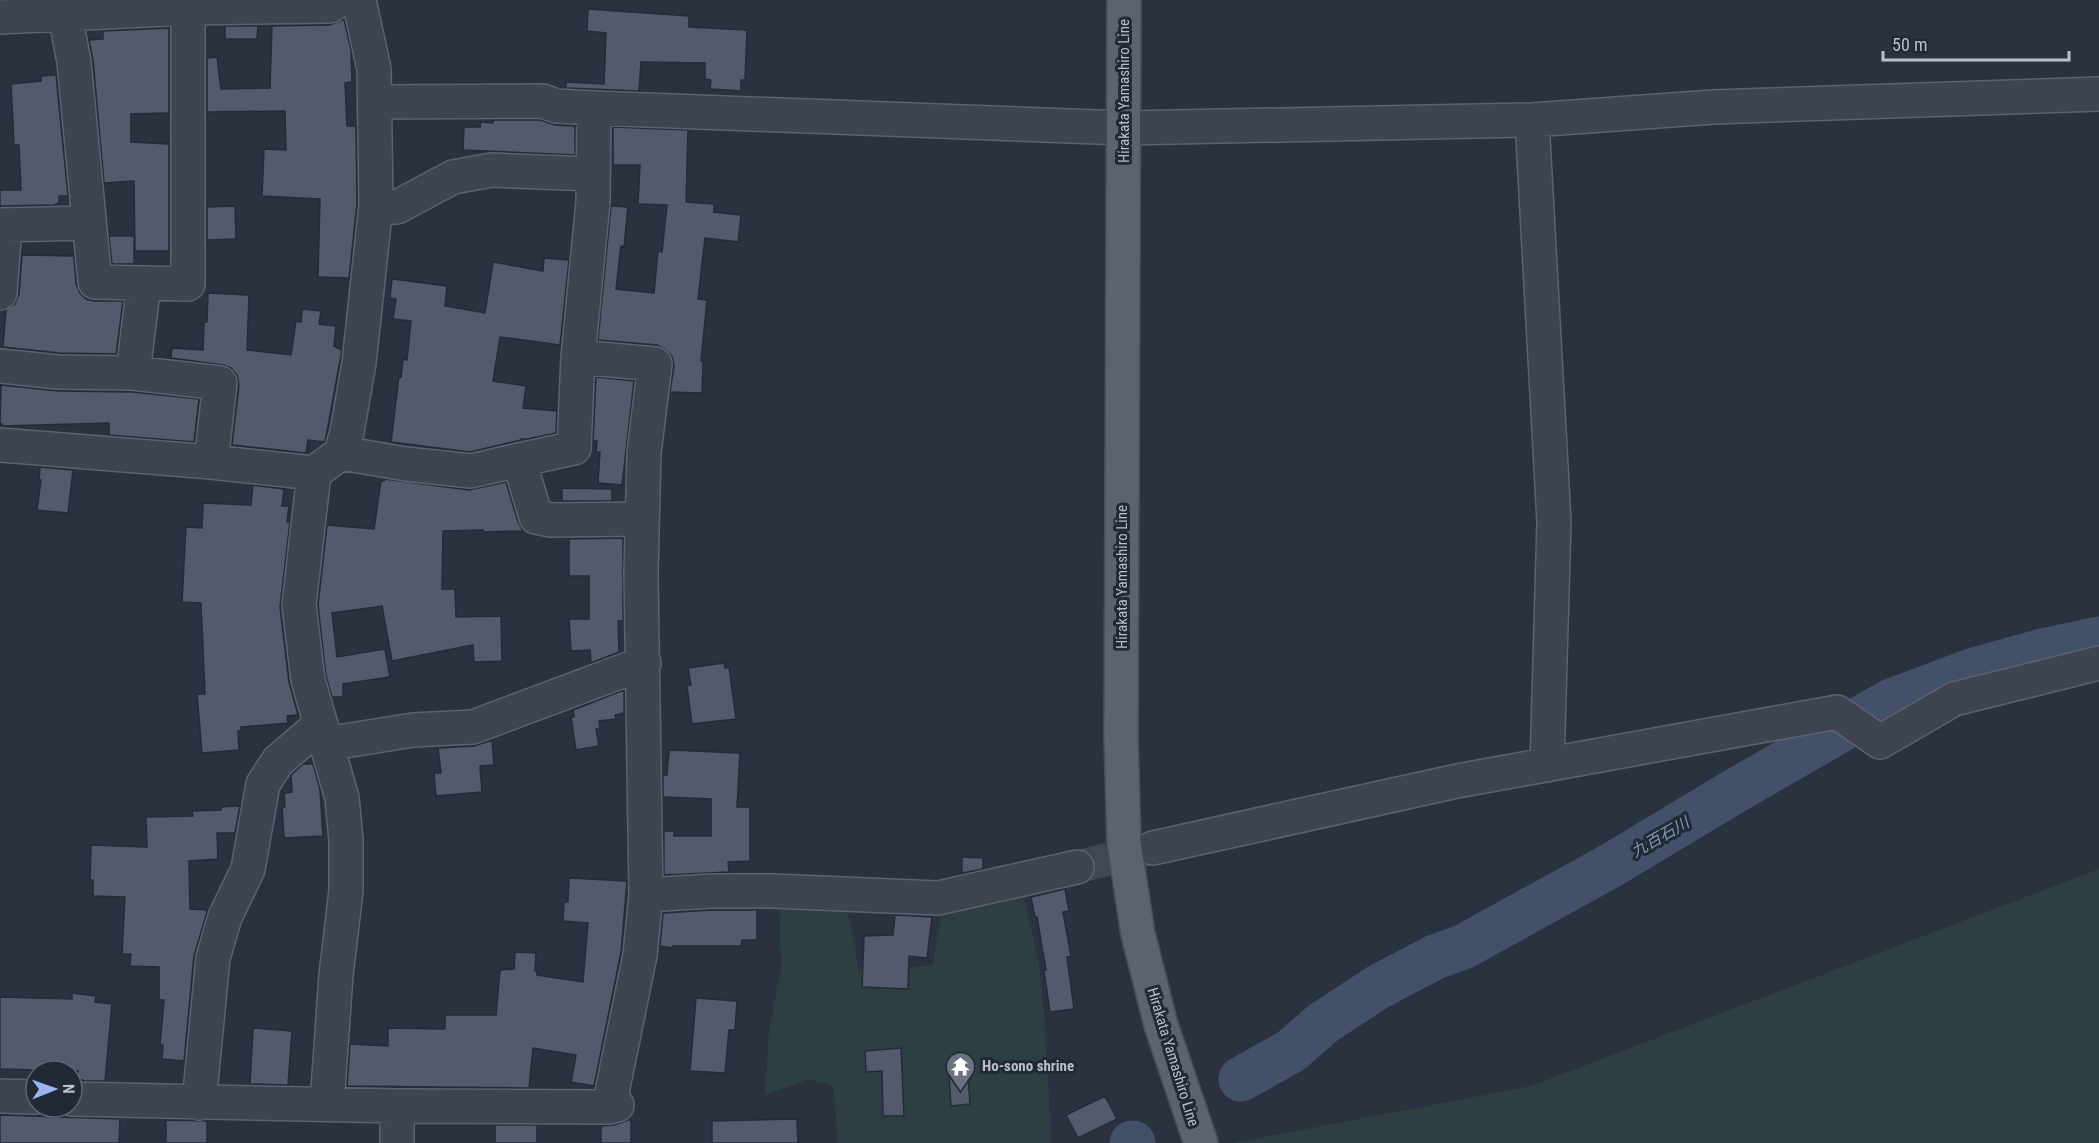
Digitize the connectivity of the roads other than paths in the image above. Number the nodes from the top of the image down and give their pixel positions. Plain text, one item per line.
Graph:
1 (339, 0) edge
2 (359, 0) edge
3 (1124, 0) edge
4 (188, 8) junction
5 (65, 14) junction
6 (0, 17) edge
7 (2099, 94) edge
8 (375, 102) junction
9 (594, 108) junction
10 (1532, 120) junction
11 (1124, 128) junction
12 (592, 174) junction
13 (376, 205) junction
14 (89, 223) junction
15 (3, 225) edge
16 (144, 283) junction
17 (0, 292) edge
18 (578, 357) junction
19 (0, 366) edge
20 (132, 373) junction
21 (0, 445) edge
22 (341, 453) junction
23 (519, 460) junction
24 (211, 462) junction
25 (314, 473) junction
26 (642, 519) junction
27 (644, 663) junction
28 (2099, 663) edge
29 (323, 735) junction
30 (1547, 765) junction
31 (1153, 848) tunnel mouth
32 (1077, 867) tunnel mouth
33 (646, 895) junction
34 (0, 1096) edge
35 (24, 1097) edge
36 (84, 1099) edge
37 (199, 1102) junction
38 (327, 1104) junction
39 (397, 1106) junction
40 (397, 1143) edge
41 (1201, 1143) edge

1 - 4 street
2 - 8 street
3 - 11 main road, Hirakata Yamashiro Line
4 - 5 street
4 - 16 street
5 - 6 street
5 - 14 street
7 - 10 street
8 - 9 street
8 - 13 street
9 - 11 street
9 - 12 street
10 - 11 street
10 - 30 street
11 - 41 main road, Hirakata Yamashiro Line
12 - 13 street
12 - 18 street
13 - 22 street
14 - 15 street
14 - 16 street
15 - 17 street
16 - 20 street
18 - 23 street
18 - 26 street
19 - 20 street
20 - 24 street
21 - 24 street
22 - 23 street
22 - 25 street
23 - 26 street
24 - 25 street
25 - 29 street
26 - 27 street
27 - 29 street
27 - 33 street
28 - 30 street
29 - 37 street
29 - 38 street
30 - 31 street
32 - 33 street
33 - 39 street
34 - 35 street
36 - 37 street
37 - 38 street
38 - 39 street
39 - 40 street

